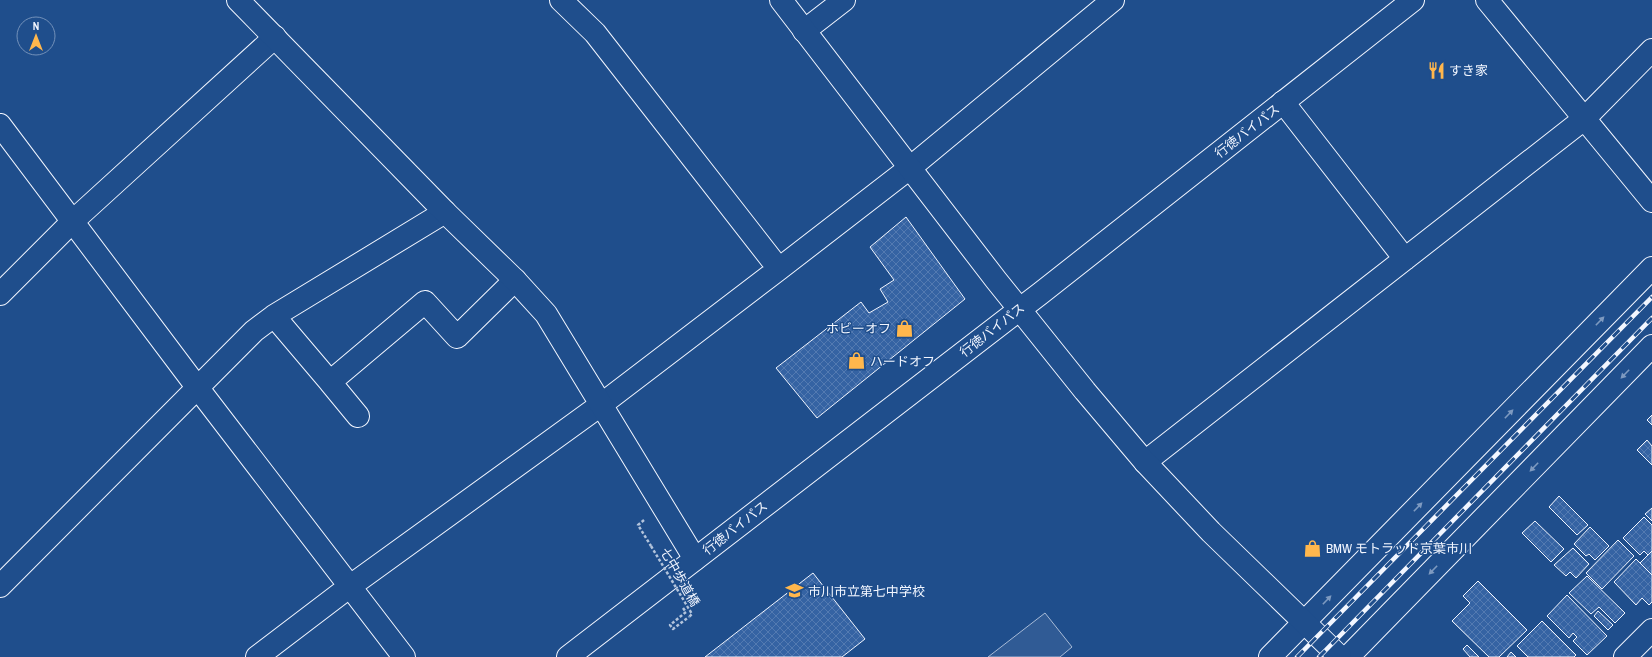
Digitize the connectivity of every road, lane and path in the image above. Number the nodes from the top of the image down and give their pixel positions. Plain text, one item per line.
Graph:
1 (238, 0) edge
2 (561, 0) edge
3 (781, 0) edge
4 (844, 0) edge
5 (1113, 0) edge
6 (1413, 0) edge
7 (1487, 0) edge
8 (804, 31) junction
9 (275, 37) junction
10 (1652, 50) edge
11 (1284, 102) junction
12 (1584, 119) junction
13 (0, 125) edge
14 (911, 167) junction
15 (1652, 201) edge
16 (445, 212) junction
17 (73, 221) junction
18 (1405, 259) junction
19 (1652, 268) edge
20 (779, 269) junction
21 (515, 280) junction
22 (0, 294) edge
23 (1020, 308) junction
24 (274, 316) junction
25 (1652, 346) edge
26 (330, 382) junction
27 (197, 387) junction
28 (602, 404) junction
29 (358, 416) dead end
30 (1145, 462) junction
31 (648, 525) dead end
32 (695, 559) junction
33 (0, 586) edge
34 (349, 586) junction
35 (683, 608) dead end
36 (1304, 622) junction
37 (1652, 630) edge
38 (257, 657) edge
39 (404, 657) edge
40 (568, 657) edge
41 (1270, 657) edge
42 (1340, 657) edge
43 (1348, 657) edge
44 (1625, 657) edge

1 - 9 street
2 - 20 street
3 - 8 street
4 - 8 street
5 - 14 street
6 - 11 street, 行徳バイパス
7 - 12 street
8 - 14 street
9 - 16 street
9 - 17 street
10 - 12 street
11 - 18 street
11 - 23 street, 行徳バイパス
12 - 15 street
12 - 18 street
13 - 17 street
14 - 20 street
14 - 23 street
16 - 21 street
16 - 24 street
17 - 22 street
17 - 27 street
18 - 30 street
36 -> 19 street
20 - 28 street
21 - 26 street
21 - 28 street
23 - 30 street
23 - 32 street, 行徳バイパス
24 - 26 street
24 - 27 street
25 -> 43 street
26 - 29 street
27 - 33 street
27 - 34 street
28 - 32 street
28 - 34 street
30 - 36 street
31 - 35 path, 七中歩道橋, bridge
32 - 40 street, 行徳バイパス
34 - 38 street
34 - 39 street
36 - 41 street
36 - 42 street
37 - 44 street

